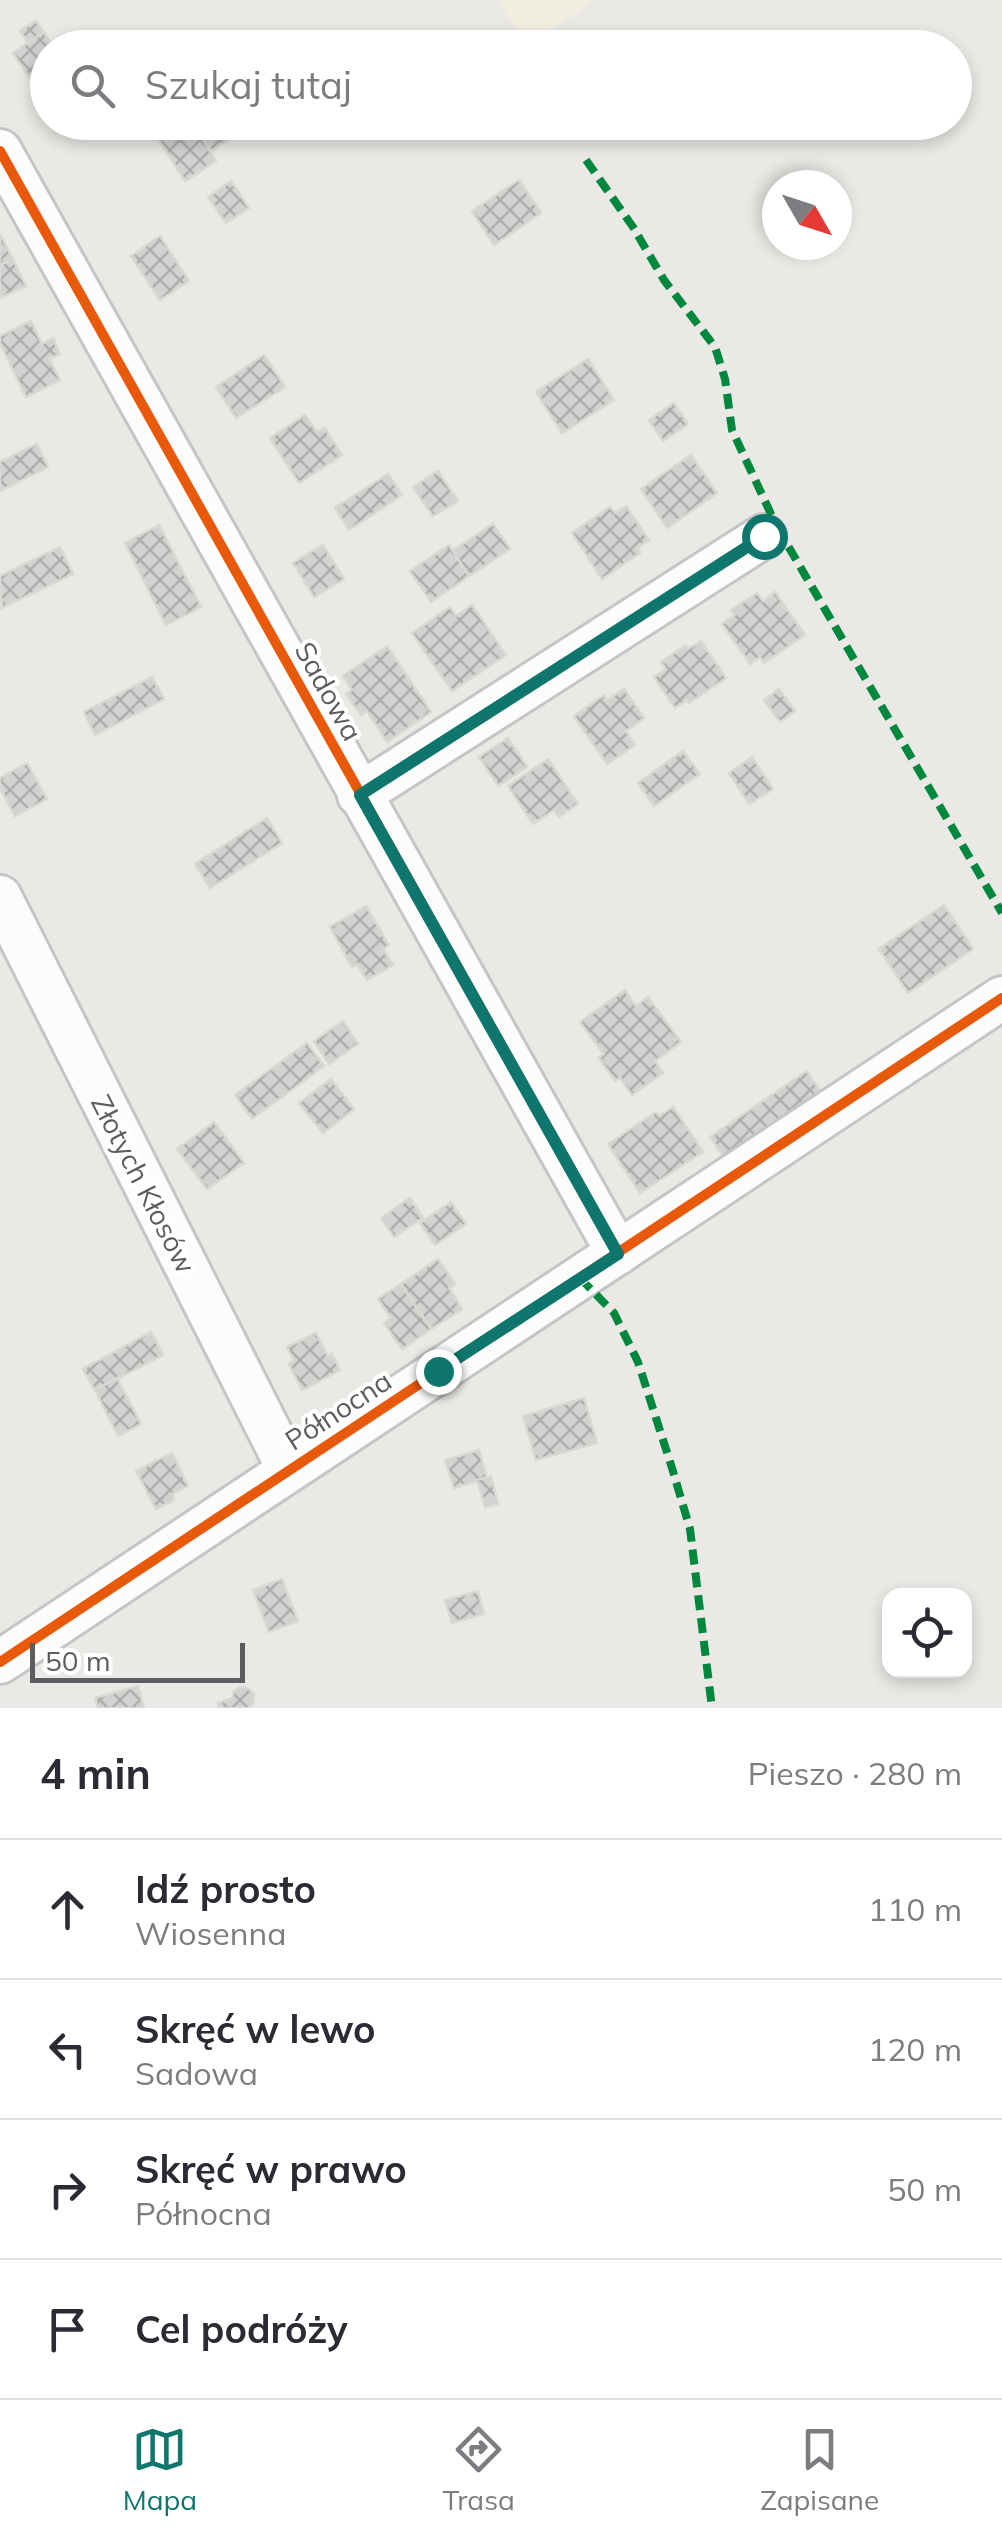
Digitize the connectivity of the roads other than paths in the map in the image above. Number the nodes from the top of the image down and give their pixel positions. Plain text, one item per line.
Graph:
1 (0, 150) edge
2 (764, 536) dead end
3 (360, 795) junction
4 (0, 897) edge
5 (1002, 998) edge
6 (618, 1254) junction
7 (289, 1470) junction
8 (0, 1662) edge

1 - 3 street, Sadowa
2 - 3 street
3 - 6 street, Sadowa
4 - 7 street, Złotych Kłosów
5 - 6 street, Północna
6 - 7 street, Północna
7 - 8 street, Północna

